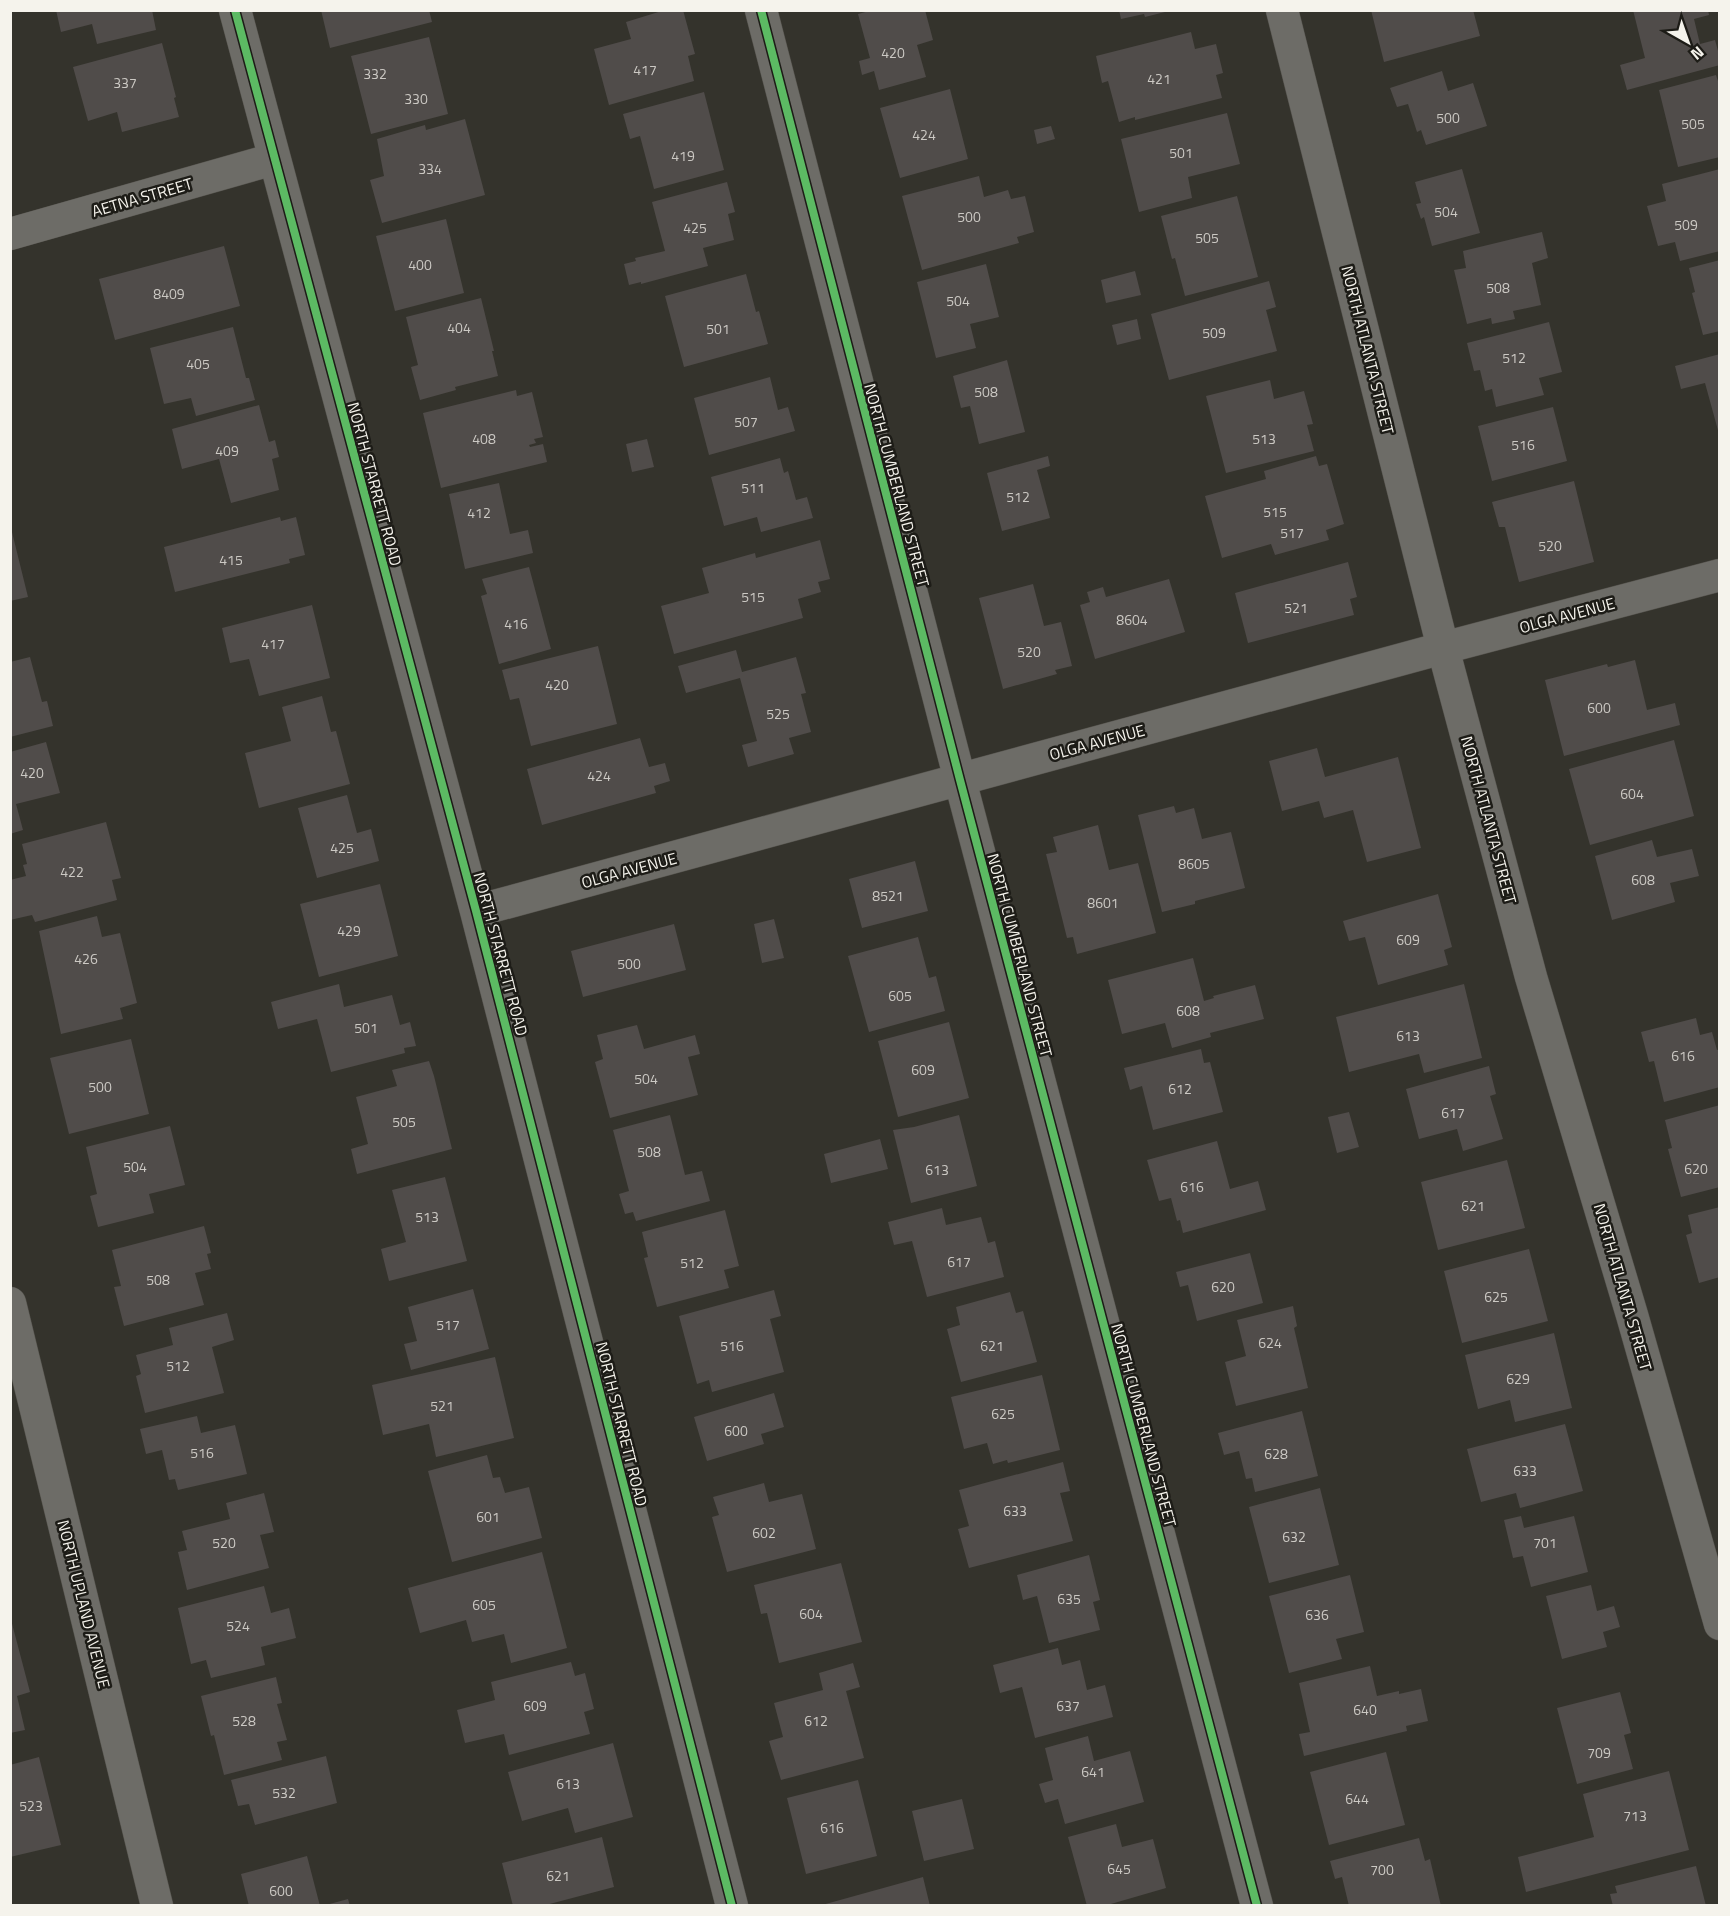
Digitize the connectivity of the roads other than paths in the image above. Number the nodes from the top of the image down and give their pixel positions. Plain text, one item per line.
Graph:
1 (235, 10) edge
2 (761, 10) edge
3 (1282, 10) edge
4 (274, 159) junction
5 (10, 234) edge
6 (1719, 575) edge
7 (1443, 648) junction
8 (960, 780) junction
9 (476, 911) junction
10 (10, 1303) edge
11 (1719, 1624) edge
12 (157, 1905) edge
13 (732, 1905) edge
14 (1257, 1905) edge

1 - 4 street, NORTH STARRETT ROAD
2 - 8 street, NORTH CUMBERLAND STREET
3 - 7 street, NORTH ATLANTA STREET
4 - 5 street, AETNA STREET
4 - 9 street, NORTH STARRETT ROAD
6 - 7 street, OLGA AVENUE
7 - 8 street, OLGA AVENUE
7 - 11 street, NORTH ATLANTA STREET
8 - 9 street, OLGA AVENUE
8 - 14 street, NORTH CUMBERLAND STREET
9 - 13 street, NORTH STARRETT ROAD
10 - 12 street, NORTH UPLAND AVENUE

